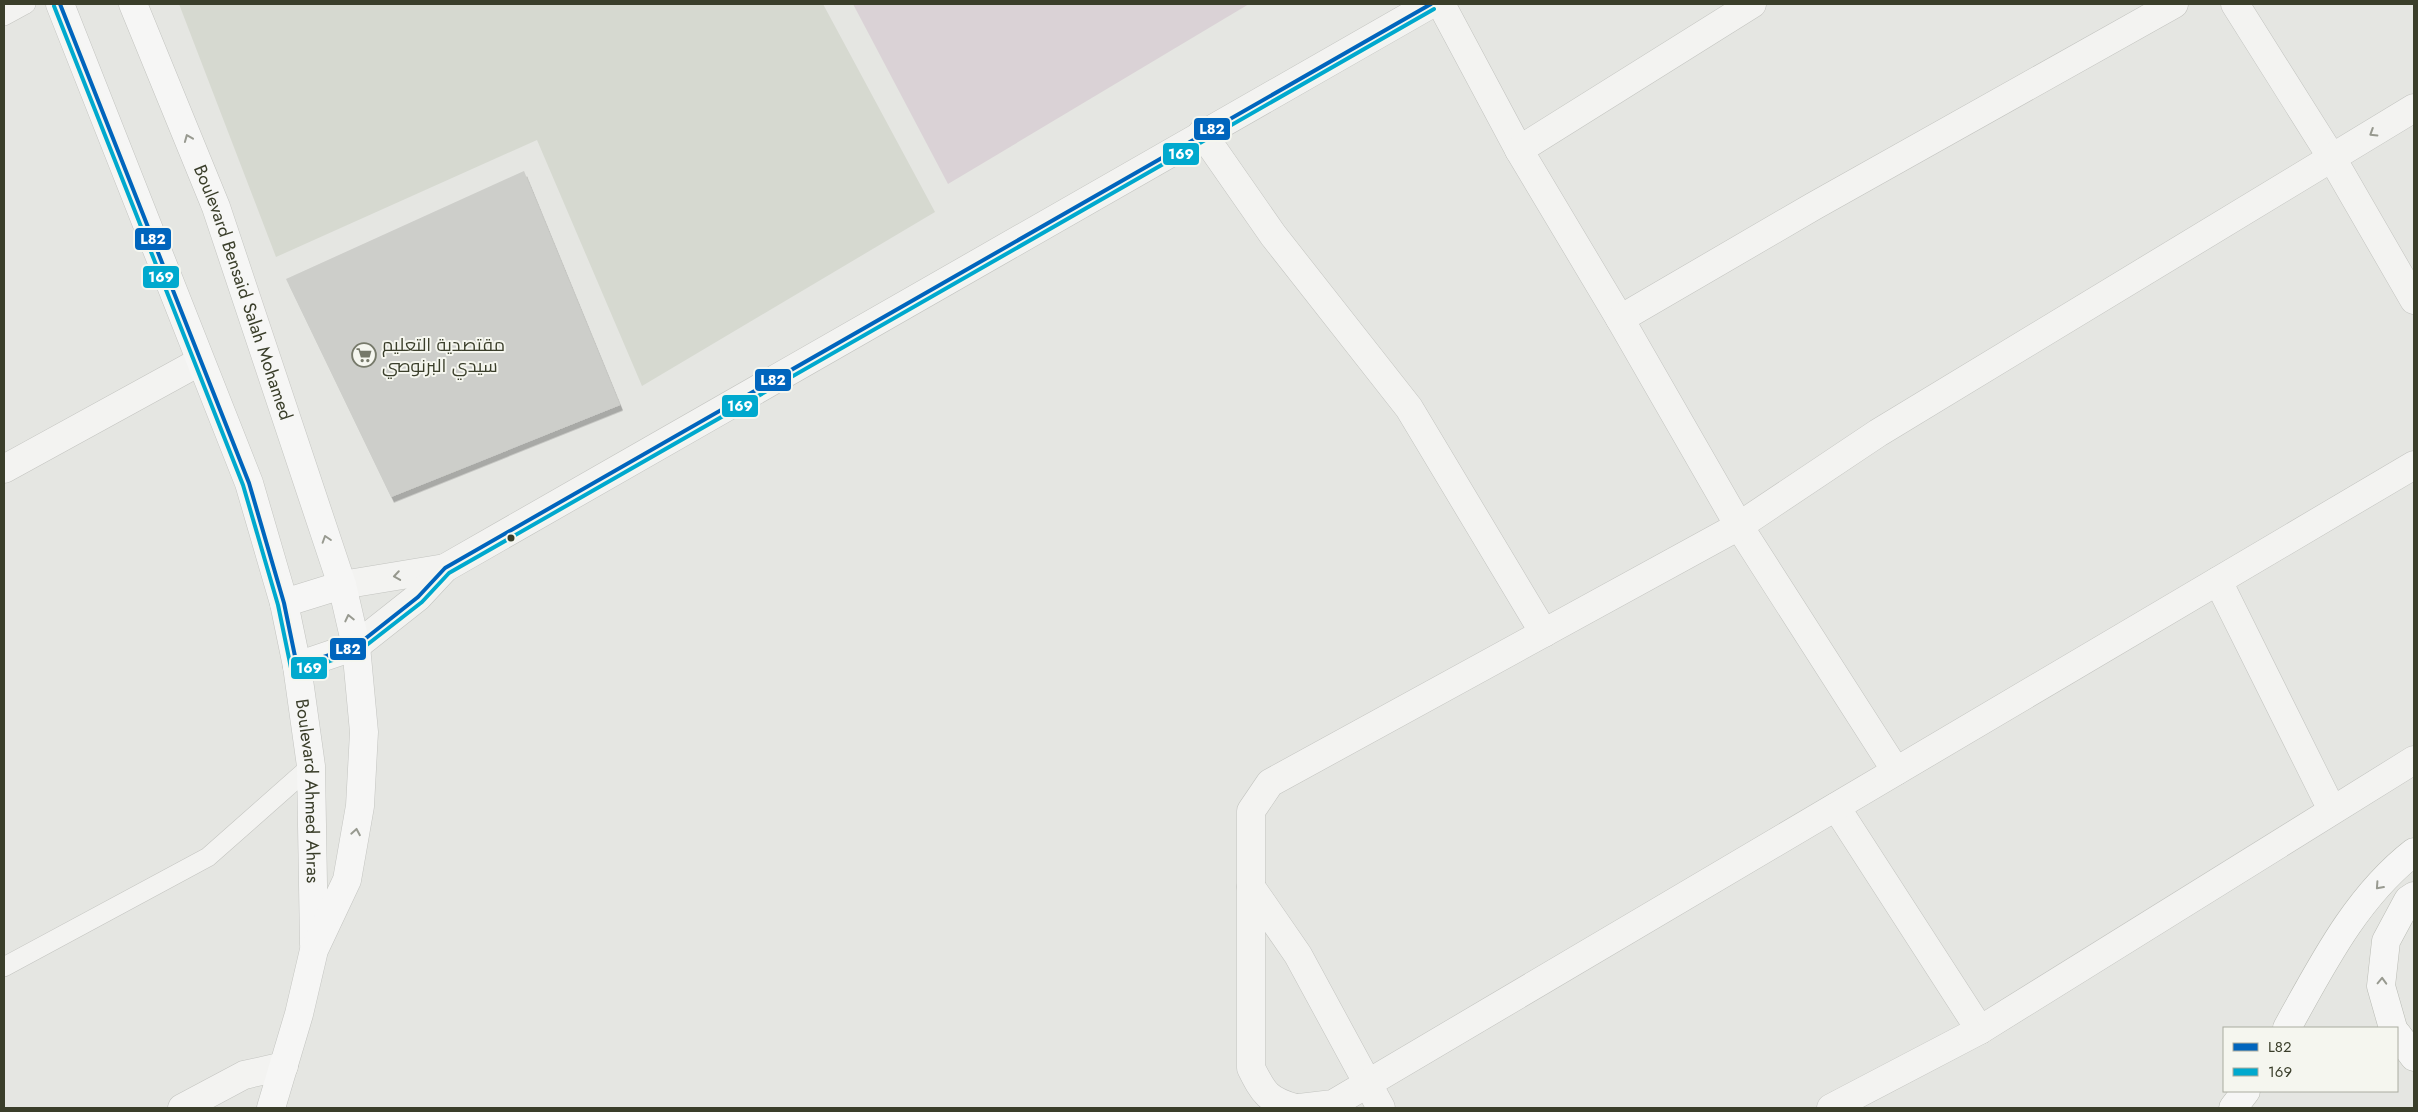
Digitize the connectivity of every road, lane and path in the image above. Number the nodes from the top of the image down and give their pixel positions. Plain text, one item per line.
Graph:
1 (26, 4) edge
2 (60, 4) edge
3 (133, 4) edge
4 (1431, 4) edge
5 (1441, 4) edge
6 (1752, 4) edge
7 (2174, 4) edge
8 (2235, 4) edge
9 (4, 16) edge
10 (2414, 108) edge
11 (1202, 133) junction
12 (1519, 150) junction
13 (2332, 158) junction
14 (2414, 300) edge
15 (1620, 319) junction
16 (199, 362) junction
17 (2414, 465) edge
18 (4, 469) edge
19 (1740, 526) junction
20 (446, 568) junction
21 (2218, 581) junction
22 (342, 586) junction
23 (284, 602) junction
24 (1544, 633) junction
25 (356, 646) junction
26 (297, 666) junction
27 (2414, 760) edge
28 (311, 766) junction
29 (1896, 771) junction
30 (1836, 807) junction
31 (2332, 810) junction
32 (2414, 852) edge
33 (1251, 887) junction
34 (2414, 896) edge
35 (314, 950) junction
36 (4, 967) edge
37 (2288, 1027) edge
38 (2393, 1027) edge
39 (1980, 1030) junction
40 (2398, 1035) edge
41 (2414, 1057) edge
42 (284, 1066) junction
43 (1368, 1084) junction
44 (2245, 1092) edge
45 (1330, 1106) edge
46 (182, 1108) edge
47 (271, 1108) edge
48 (1297, 1108) edge
49 (1381, 1108) edge
50 (1831, 1108) edge
51 (2233, 1108) edge

1 - 9 lane
2 - 16 main road
22 -> 3 main road, Boulevard Bensaid Salah Mohamed
4 - 11 street
5 - 12 street
6 - 12 street
7 - 15 street
8 - 13 street
10 -> 13 street
11 - 20 street
11 - 24 street
12 - 15 street
13 - 14 street
13 - 19 street
15 - 19 street
16 - 18 street
16 - 23 main road
17 - 21 street
19 - 24 street
19 - 29 street
20 -> 22 street
20 - 25 street
21 - 29 street
21 - 31 street
22 - 23 main road
25 -> 22 main road, Boulevard Ahmed Ahras
23 - 26 main road, Boulevard Ahmed Ahras
24 - 33 street
25 - 26 main road
35 -> 25 main road, Boulevard Ahmed Ahras
26 - 28 main road, Boulevard Ahmed Ahras
27 - 31 street
28 - 35 main road, Boulevard Ahmed Ahras
28 - 36 lane
29 - 30 street
30 - 39 street
30 - 43 street
31 - 39 street
32 -> 37 main road
33 - 43 street
33 - 48 street
38 -> 34 main road
35 - 42 main road, Boulevard Ahmed Ahras
39 - 50 street
40 - 41 main road
42 - 46 street
42 - 47 main road, Boulevard Ahmed Ahras
43 - 45 street
43 - 49 street
44 - 51 main road
45 - 48 street

